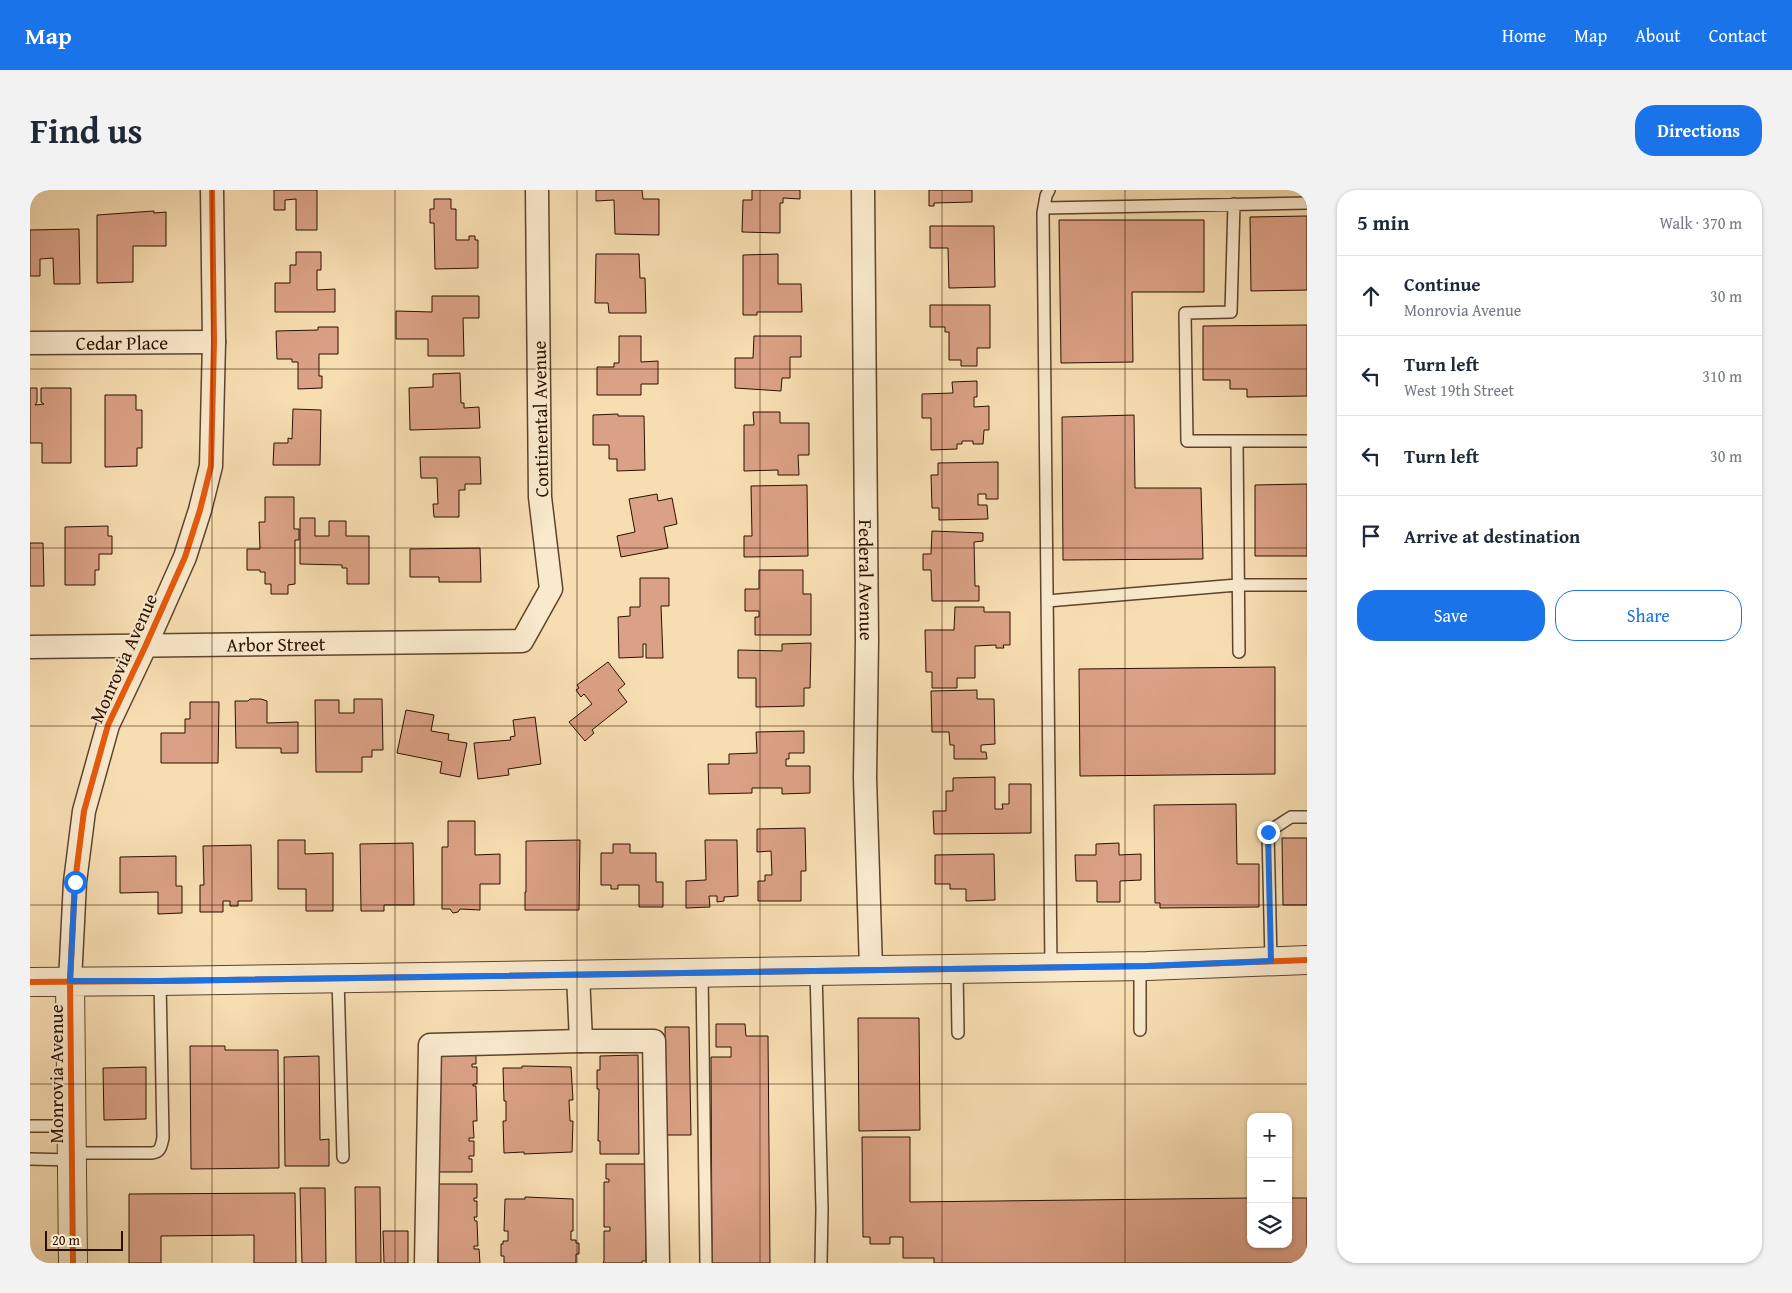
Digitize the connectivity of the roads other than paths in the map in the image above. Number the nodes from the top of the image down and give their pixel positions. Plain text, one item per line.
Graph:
1 (212, 190) edge
2 (537, 190) edge
3 (863, 190) edge
4 (1049, 190) edge
5 (1307, 203) edge
6 (1234, 204) junction
7 (1044, 208) junction
8 (214, 342) junction
9 (30, 343) edge
10 (1237, 441) junction
11 (1307, 441) edge
12 (1237, 585) junction
13 (1307, 585) edge
14 (1047, 600) junction
15 (522, 641) joint
16 (30, 647) edge
17 (145, 647) junction
18 (1239, 652) dead end
19 (1307, 818) edge
20 (1307, 960) edge
21 (1271, 961) junction
22 (1140, 966) junction
23 (1051, 967) junction
24 (957, 969) junction
25 (816, 970) junction
26 (871, 970) junction
27 (702, 972) junction
28 (578, 974) junction
29 (338, 978) junction
30 (70, 981) junction
31 (160, 981) junction
32 (30, 982) edge
33 (1140, 1030) dead end
34 (958, 1033) dead end
35 (581, 1041) junction
36 (30, 1126) edge
37 (72, 1126) junction
38 (72, 1157) junction
39 (343, 1157) dead end
40 (30, 1159) edge
41 (73, 1263) edge
42 (426, 1263) edge
43 (658, 1263) edge
44 (706, 1263) edge
45 (821, 1263) edge

1 - 8 street, Monrovia Avenue
2 - 15 street, Continental Avenue
3 - 26 street, Federal Avenue
4 - 7 lane
5 - 6 lane
6 - 7 lane
6 - 10 lane
7 - 14 lane
8 - 9 street, Cedar Place
8 - 17 street, Monrovia Avenue
10 - 11 lane
10 - 12 lane
12 - 13 lane
12 - 14 lane
12 - 18 lane
14 - 23 lane
15 - 17 street, Arbor Street
16 - 17 street, Arbor Street
17 - 30 street, Monrovia Avenue
19 - 21 lane
20 - 21 street
21 - 22 street
22 - 23 street
22 - 33 lane
23 - 24 street
24 - 26 street
24 - 34 lane
25 - 26 street
25 - 27 street
25 - 45 lane
27 - 28 street
27 - 44 lane
28 - 29 street
28 - 35 street
29 - 31 street
29 - 39 lane
30 - 31 street
30 - 32 street
30 - 37 street, Monrovia Avenue
31 - 38 lane
35 - 42 street
35 - 43 street
36 - 37 lane
37 - 38 street, Monrovia Avenue
38 - 40 lane
38 - 41 street, Monrovia Avenue

